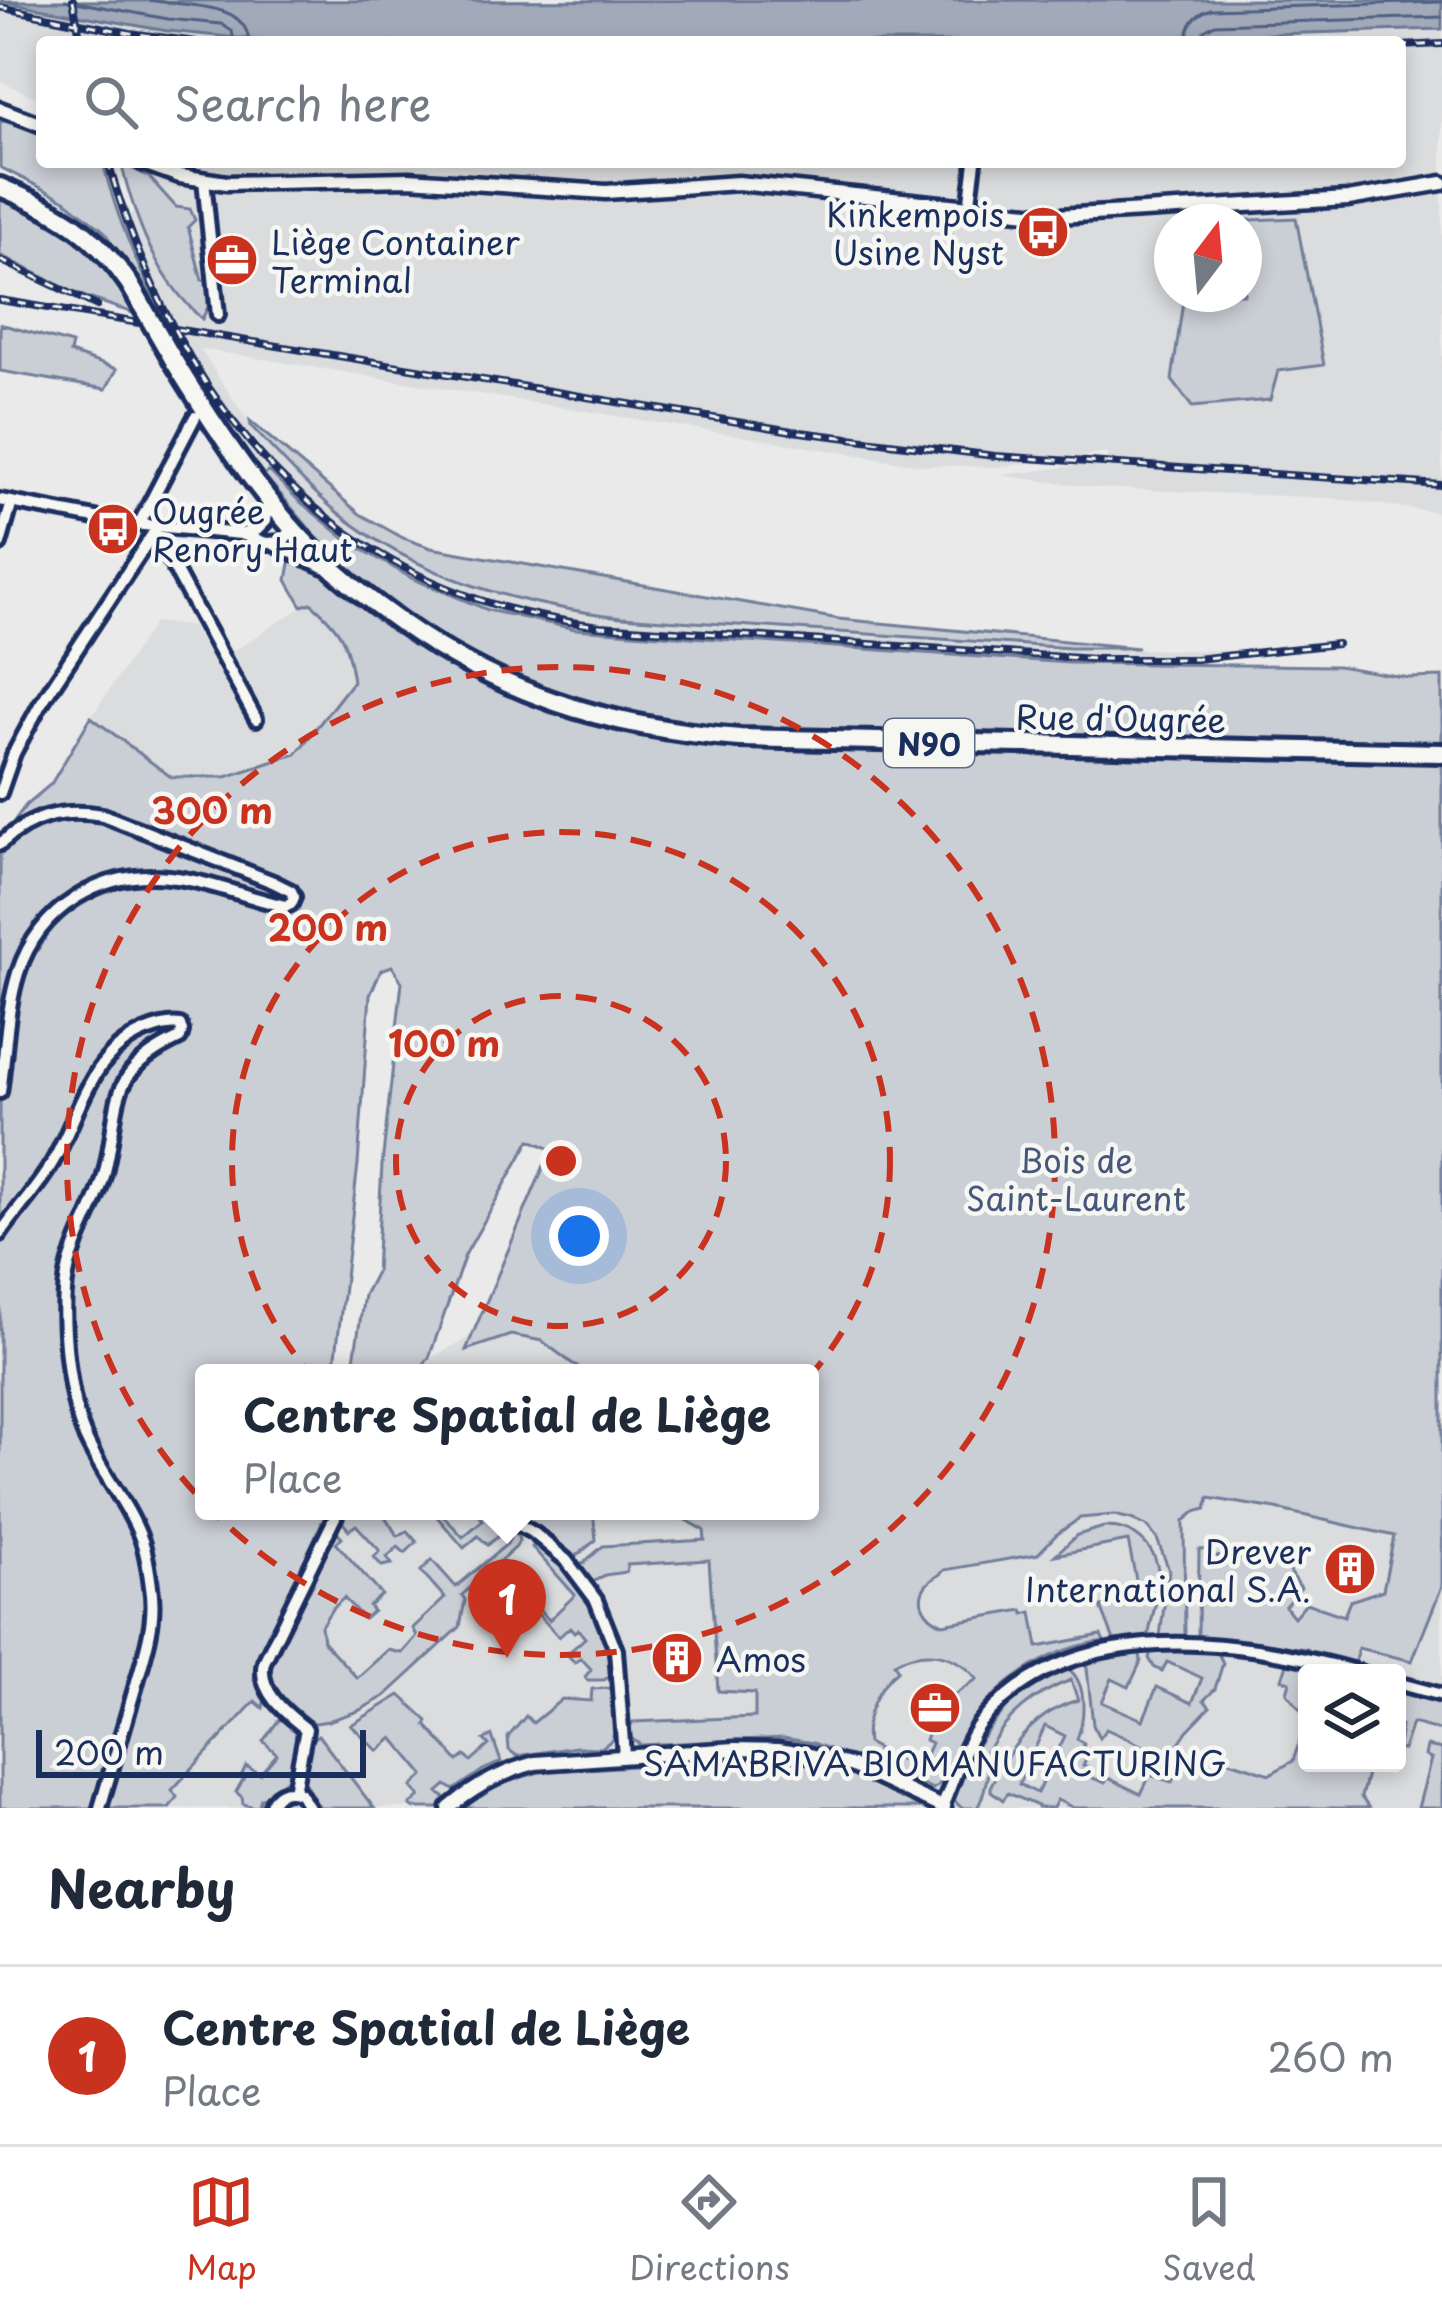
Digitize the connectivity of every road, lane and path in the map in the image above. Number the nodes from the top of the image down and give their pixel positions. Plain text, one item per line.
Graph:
1 (2, 112) edge
2 (36, 122) edge
3 (158, 168) edge
4 (973, 168) edge
5 (204, 180) junction
6 (1442, 183) edge
7 (0, 187) edge
8 (969, 209) junction
9 (218, 315) dead end
10 (196, 417) dead end
11 (268, 496) junction
12 (6, 501) edge
13 (139, 524) junction
14 (292, 528) junction
15 (257, 530) junction
16 (155, 531) junction
17 (241, 534) junction
18 (266, 543) junction
19 (0, 544) edge
20 (337, 573) junction
21 (256, 719) dead end
22 (1442, 753) edge
23 (0, 793) edge
24 (0, 844) edge
25 (0, 1092) edge
26 (0, 1234) edge
27 (334, 1520) edge
28 (511, 1520) edge
29 (1325, 1664) edge
30 (1406, 1685) edge
31 (1442, 1695) edge
32 (624, 1756) junction
33 (294, 1791) junction
34 (100, 1808) edge
35 (270, 1808) edge
36 (310, 1808) edge
37 (449, 1808) edge
38 (943, 1808) edge

1 - 2 street
3 - 5 street
4 - 8 street
5 - 8 street
5 - 9 street
6 - 8 street
7 - 11 main road, N90, bridge
10 - 13 street
11 - 14 main road, N90
11 - 15 street
12 - 13 street, Rue d'Ougrée
12 - 19 street
13 - 16 street, Rue d'Ougrée
14 - 15 street, Rue d'Ougrée
14 - 18 street
14 - 20 main road, Rue d'Ougrée / N90
15 - 17 street, Rue d'Ougrée
16 - 17 street, Rue d'Ougrée
16 - 21 street
16 - 23 street
17 - 18 street, Rue d'Ougrée
18 - 20 street, Rue d'Ougrée
20 - 22 main road, Rue d'Ougrée / N90
24 - 25 street
26 - 34 street
27 - 33 street
28 - 32 street
29 - 38 street
30 - 31 street
32 - 37 street
32 - 38 street
33 - 35 street
33 - 36 street

